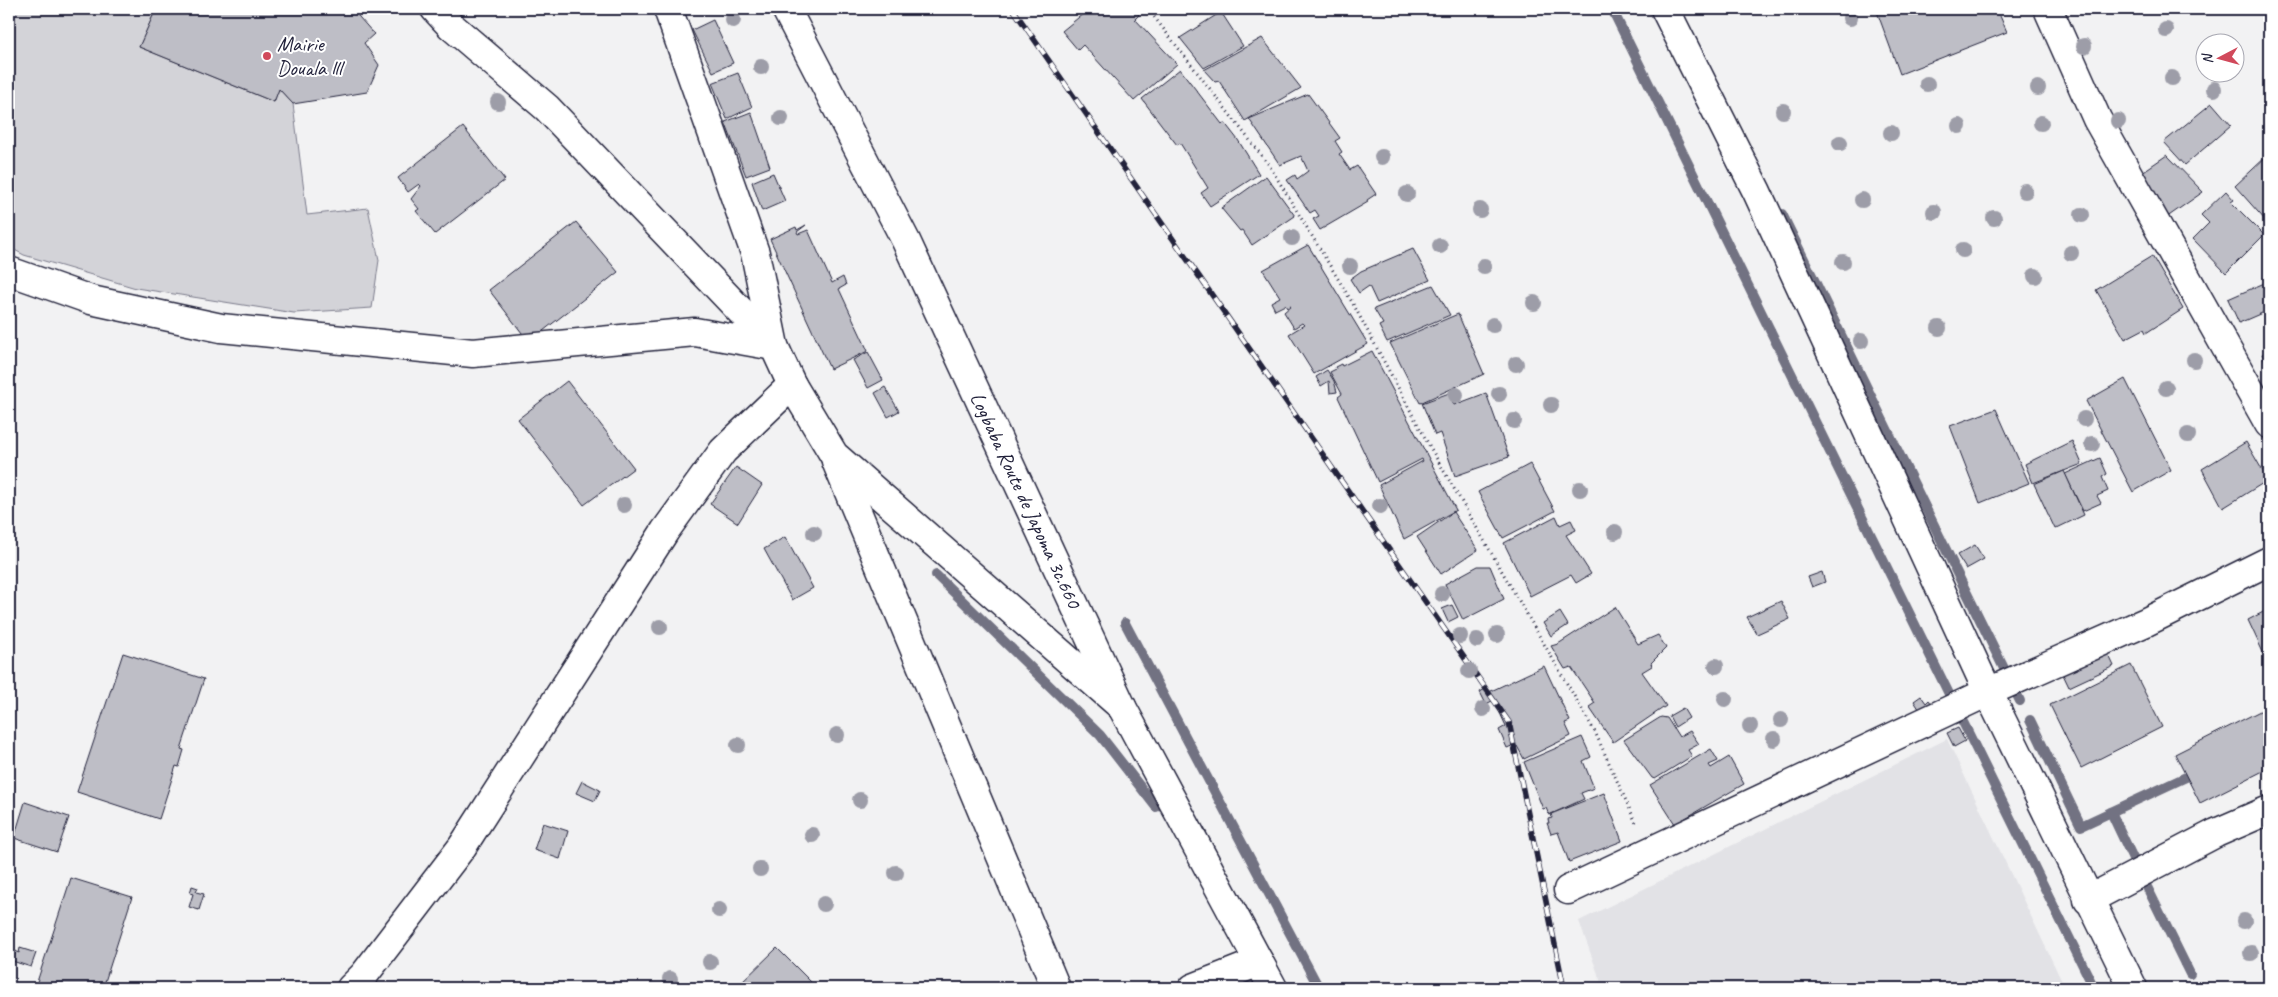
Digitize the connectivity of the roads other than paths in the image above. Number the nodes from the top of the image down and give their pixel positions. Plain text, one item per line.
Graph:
1 (435, 9) edge
2 (668, 9) edge
3 (786, 9) edge
4 (1665, 9) edge
5 (2048, 9) edge
6 (9, 271) edge
7 (774, 346) junction
8 (792, 385) junction
9 (2269, 424) edge
10 (834, 455) junction
11 (2269, 561) edge
12 (1988, 692) junction
13 (1122, 706) junction
14 (2269, 810) edge
15 (1568, 890) dead end
16 (2088, 900) junction
17 (1259, 962) junction
18 (351, 988) edge
19 (1056, 988) edge
20 (1192, 988) edge
21 (1274, 988) edge
22 (2133, 988) edge

1 - 7 street
2 - 7 street
3 - 13 street, Logbaba Route de Japoma 3c.660
4 - 12 street
5 - 9 street
6 - 7 street
7 - 8 street
8 - 10 street
8 - 18 street
10 - 13 street
10 - 19 street
11 - 12 street
12 - 15 street
12 - 16 street
13 - 17 street, Logbaba Route de Japoma 3c.660
14 - 16 street
16 - 22 street
17 - 20 street
17 - 21 street, Logbaba Route de Japoma 3c.660

